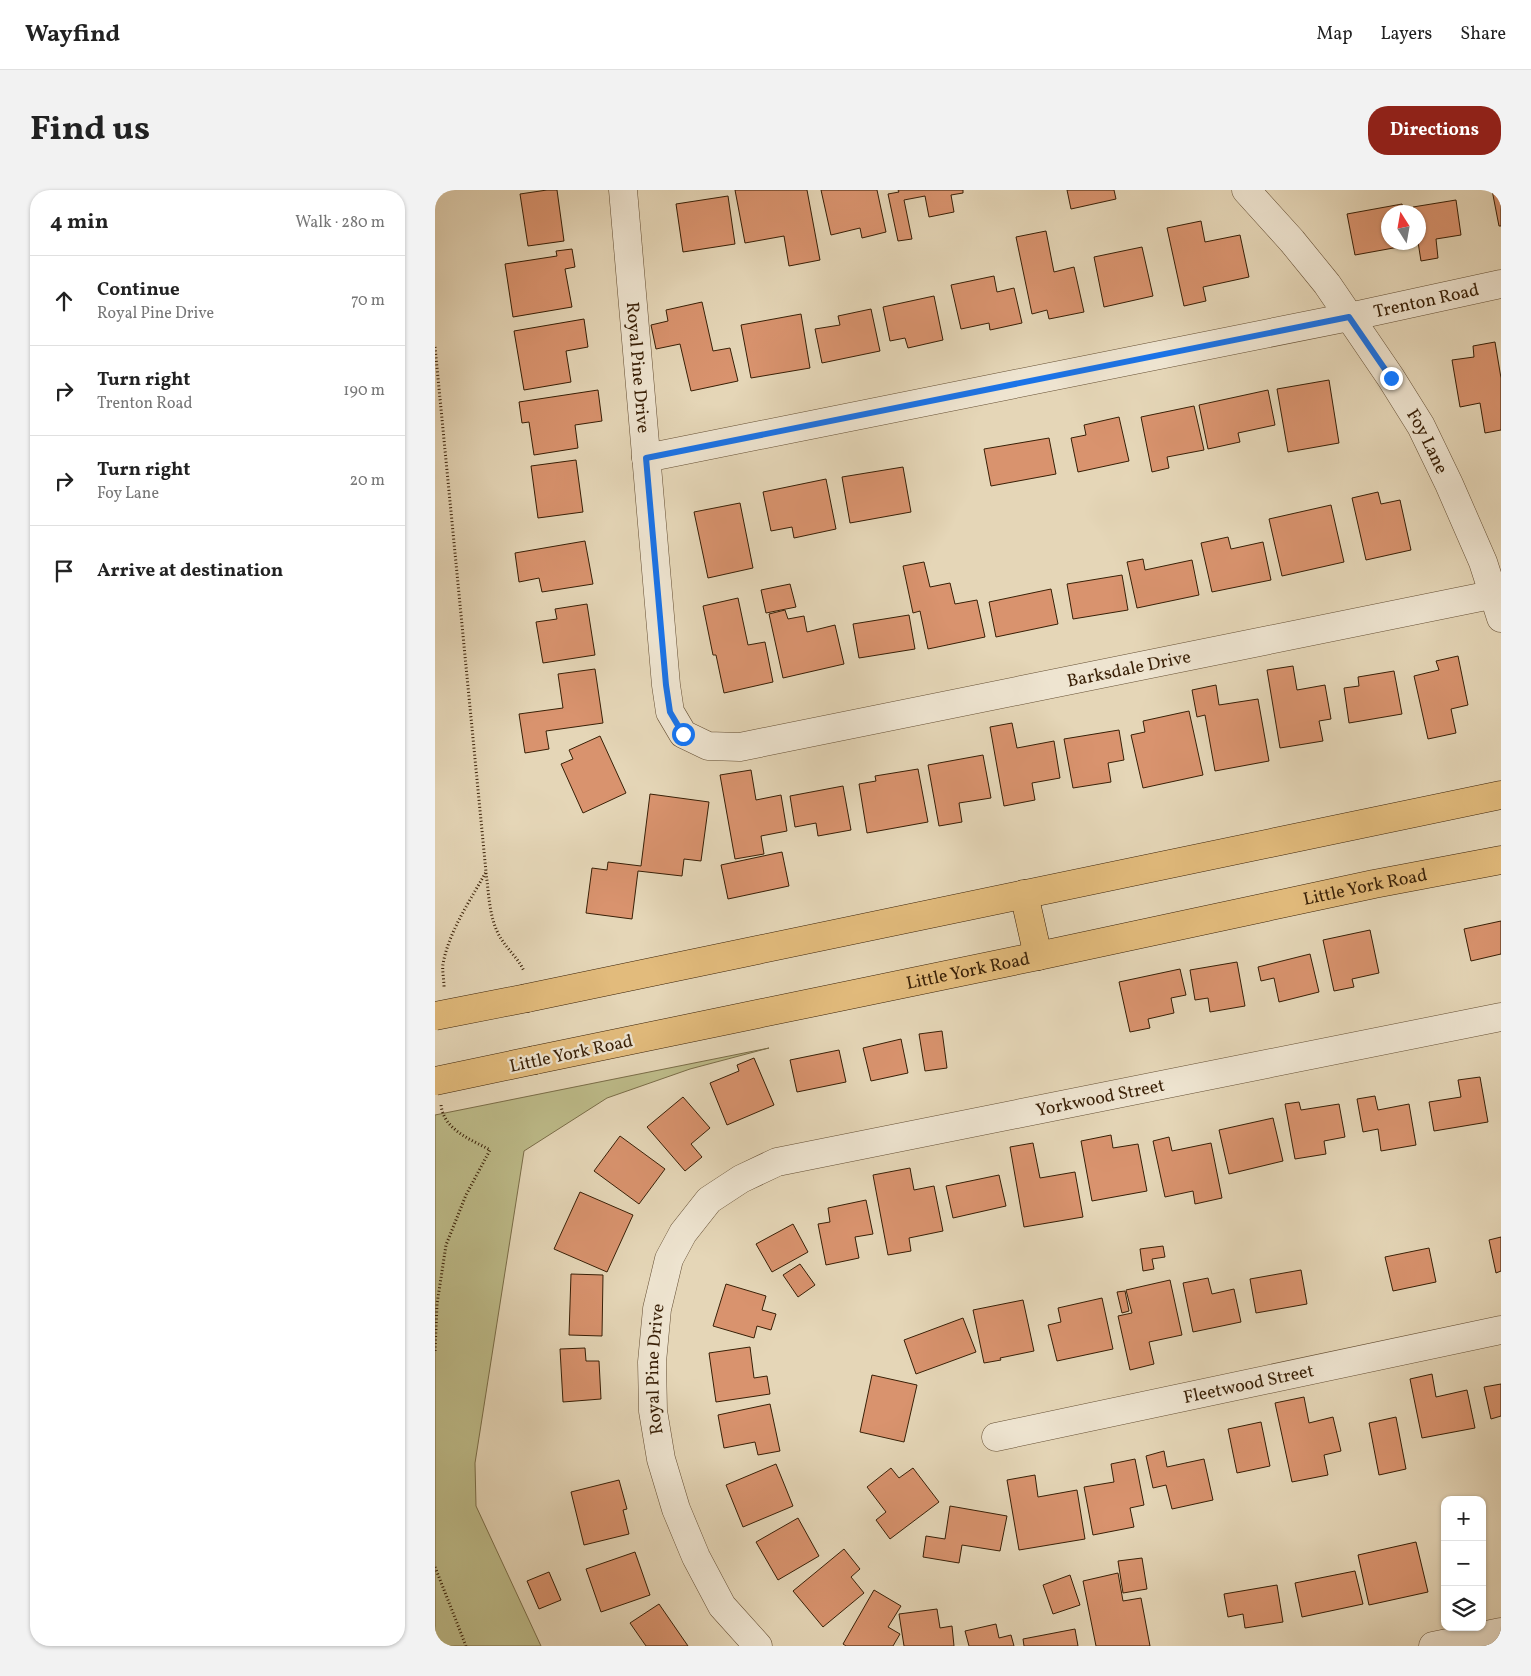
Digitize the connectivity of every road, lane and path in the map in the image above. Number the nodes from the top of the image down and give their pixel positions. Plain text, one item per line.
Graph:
1 (623, 190) edge
2 (1246, 190) edge
3 (1501, 284) edge
4 (1349, 317) junction
5 (435, 347) edge
6 (646, 458) junction
7 (1499, 602) edge
8 (756, 743) joint
9 (1501, 795) edge
10 (1501, 860) edge
11 (486, 872) junction
12 (1024, 894) junction
13 (1038, 956) junction
14 (527, 987) junction
15 (440, 1004) edge
16 (1501, 1017) edge
17 (438, 1093) edge
18 (709, 1200) joint
19 (1501, 1330) edge
20 (435, 1351) edge
21 (996, 1437) dead end
22 (435, 1567) edge
23 (1501, 1632) edge
24 (466, 1646) edge
25 (757, 1646) edge
26 (1433, 1646) edge

1 - 6 street, Royal Pine Drive
2 - 4 street, Foy Lane
3 - 4 street, Trenton Road
4 - 6 street, Trenton Road
4 - 7 street, Foy Lane
5 - 11 path
6 - 8 street, Royal Pine Drive
7 - 8 street, Barksdale Drive
9 - 12 main road
10 - 13 main road, Little York Road
11 - 14 path
11 - 15 path
12 - 13 main road
12 - 14 main road
13 - 17 main road, Little York Road, bridge
14 - 15 main road, bridge
16 - 18 street, Yorkwood Street
17 - 20 path
18 - 25 street, Royal Pine Drive
19 - 21 street, Fleetwood Street
22 - 24 path
23 - 26 street

